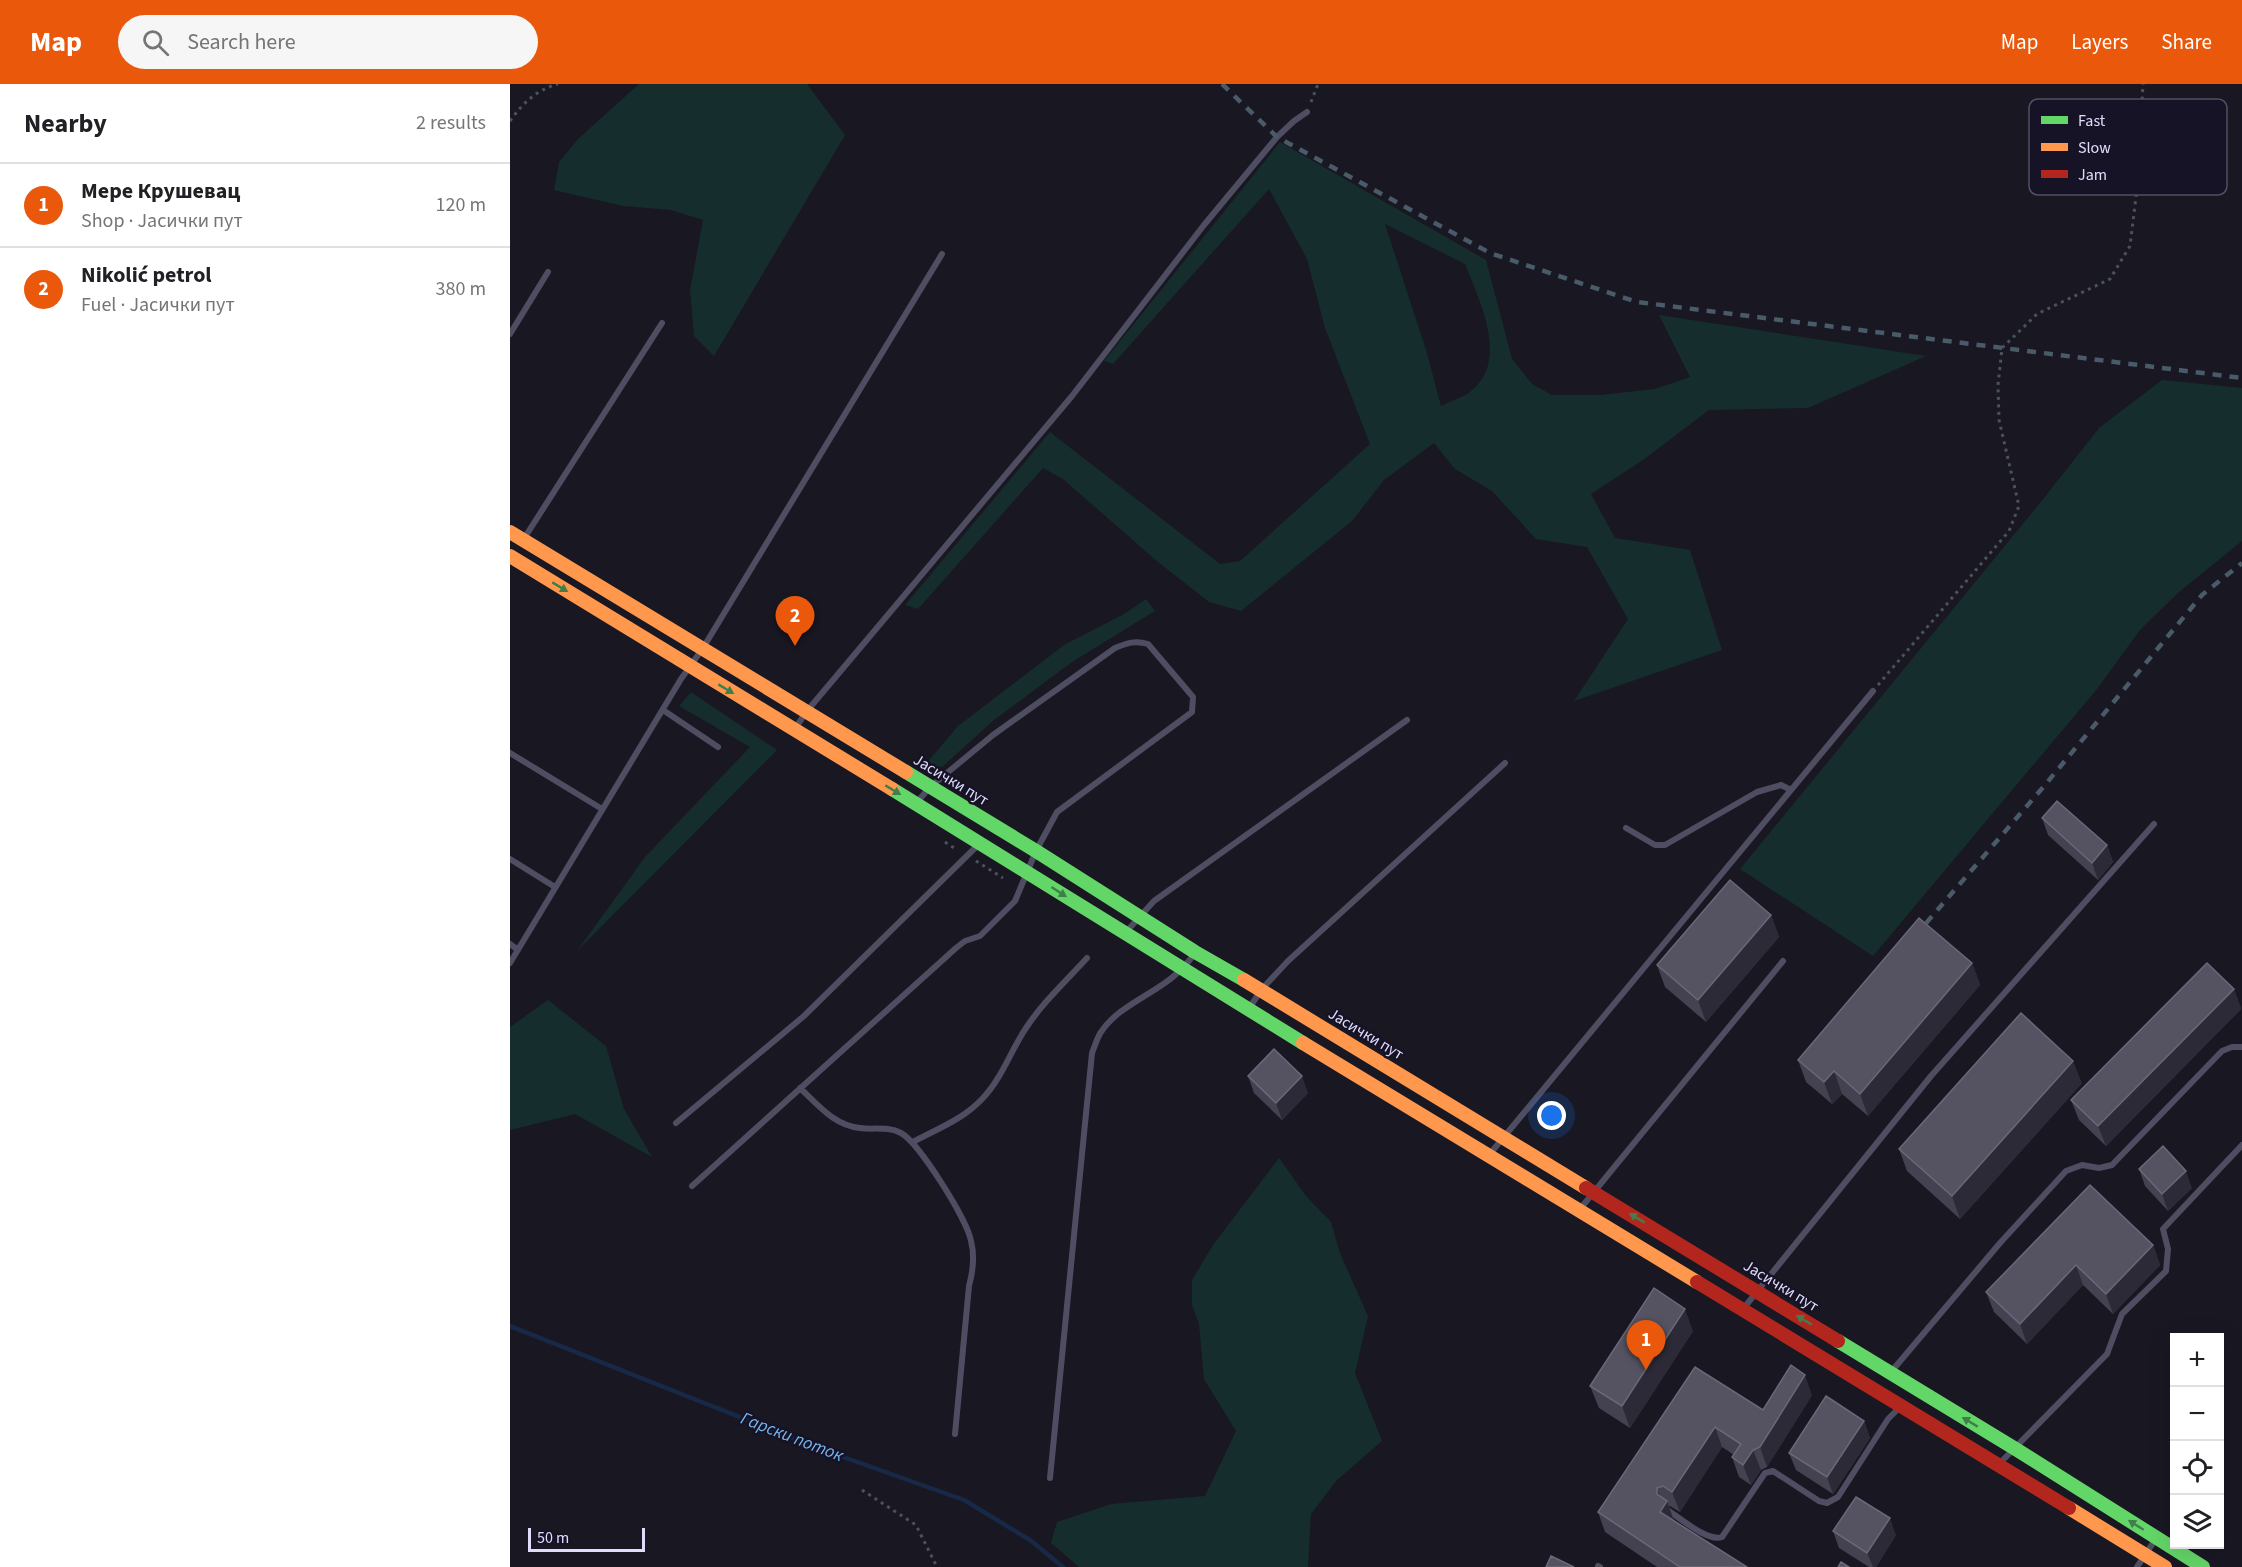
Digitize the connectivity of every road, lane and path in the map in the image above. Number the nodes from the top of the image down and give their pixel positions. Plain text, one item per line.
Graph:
1 (558, 84) edge
2 (1318, 84) edge
3 (2143, 84) edge
4 (2142, 99) edge
5 (1307, 112) joint
6 (510, 121) edge
7 (2136, 195) edge
8 (942, 254) dead end
9 (548, 272) dead end
10 (662, 323) dead end
11 (510, 334) edge
12 (510, 532) edge
13 (523, 540) junction
14 (510, 556) edge
15 (703, 648) junction
16 (690, 666) junction
17 (1873, 691) joint
18 (663, 710) junction
19 (807, 711) junction
20 (1407, 720) dead end
21 (794, 730) junction
22 (718, 747) dead end
23 (510, 753) edge
24 (1505, 763) dead end
25 (930, 788) junction
26 (1791, 790) junction
27 (915, 804) junction
28 (602, 809) junction
29 (2154, 824) dead end
30 (1626, 828) dead end
31 (979, 843) junction
32 (1036, 850) junction
33 (510, 859) edge
34 (1027, 871) junction
35 (555, 887) junction
36 (1139, 916) junction
37 (1124, 934) junction
38 (510, 944) edge
39 (518, 950) junction
40 (1195, 952) junction
41 (1088, 958) dead end
42 (1783, 961) dead end
43 (510, 963) edge
44 (1185, 969) junction
45 (1261, 990) junction
46 (1249, 1009) junction
47 (2242, 1047) edge
48 (800, 1088) junction
49 (676, 1123) dead end
50 (1504, 1138) junction
51 (913, 1142) junction
52 (2242, 1145) edge
53 (1488, 1155) junction
54 (692, 1186) dead end
55 (1593, 1192) junction
56 (1580, 1210) junction
57 (1756, 1290) junction
58 (1743, 1309) junction
59 (1856, 1352) junction
60 (1844, 1371) junction
61 (1890, 1372) junction
62 (1920, 1391) junction
63 (1900, 1406) junction
64 (955, 1434) dead end
65 (2014, 1448) junction
66 (1998, 1465) junction
67 (1050, 1478) dead end
68 (862, 1490) dead end
69 (1669, 1511) dead end
70 (2156, 1538) junction
71 (2145, 1555) junction
72 (937, 1567) edge
73 (2137, 1567) edge
74 (2165, 1567) edge
75 (2203, 1567) edge

1 - 6 path
2 - 5 path
3 - 4 path
5 - 19 lane
7 - 17 path
8 - 15 lane
9 - 11 lane
10 - 13 lane
12 - 13 main road, Јасички пут
13 - 15 main road, Јасички пут
14 -> 16 main road
15 - 16 lane
15 - 19 main road, Јасички пут
16 - 18 lane
16 -> 21 main road
17 - 26 lane
18 - 22 lane
18 - 28 lane
19 - 21 lane
19 - 25 main road, Јасички пут
20 - 36 lane
21 -> 27 main road
23 - 28 lane
24 - 45 lane
25 - 27 lane
25 - 32 main road, Јасички пут
25 - 32 lane
26 - 30 lane
26 - 50 lane
27 - 31 main road
28 - 35 lane
29 - 57 lane
31 - 34 main road
31 - 49 lane
32 - 34 lane
32 - 36 main road, Јасички пут
33 - 35 lane
34 -> 37 main road
34 - 48 lane
35 - 39 lane
36 - 37 lane
36 - 40 main road, Јасички пут
37 - 44 main road
38 - 39 lane
39 - 43 lane
40 - 44 lane
40 - 45 main road, Јасички пут
41 - 51 lane
42 - 55 lane
44 - 46 main road
44 - 67 lane
45 - 46 lane
45 - 50 main road, Јасички пут
46 - 53 main road
47 - 61 lane
48 - 51 lane
48 - 54 lane
50 - 53 lane
50 - 55 main road, Јасички пут
51 - 64 lane
52 - 65 lane
53 - 56 main road
55 - 56 lane
57 -> 55 main road, Јасички пут
56 - 58 main road
57 - 58 lane
59 -> 57 main road, Јасички пут
58 - 60 main road
59 - 60 main road
59 - 61 main road, Јасички пут
60 - 63 main road
61 - 62 main road, Јасички пут
62 - 63 main road
65 -> 62 main road, Јасички пут
63 - 66 main road
63 - 69 lane
65 - 66 lane
70 -> 65 main road, Јасички пут
66 - 71 main road
68 - 72 path
70 - 71 lane
70 - 75 main road, Јасички пут
71 - 73 lane
71 - 74 main road

